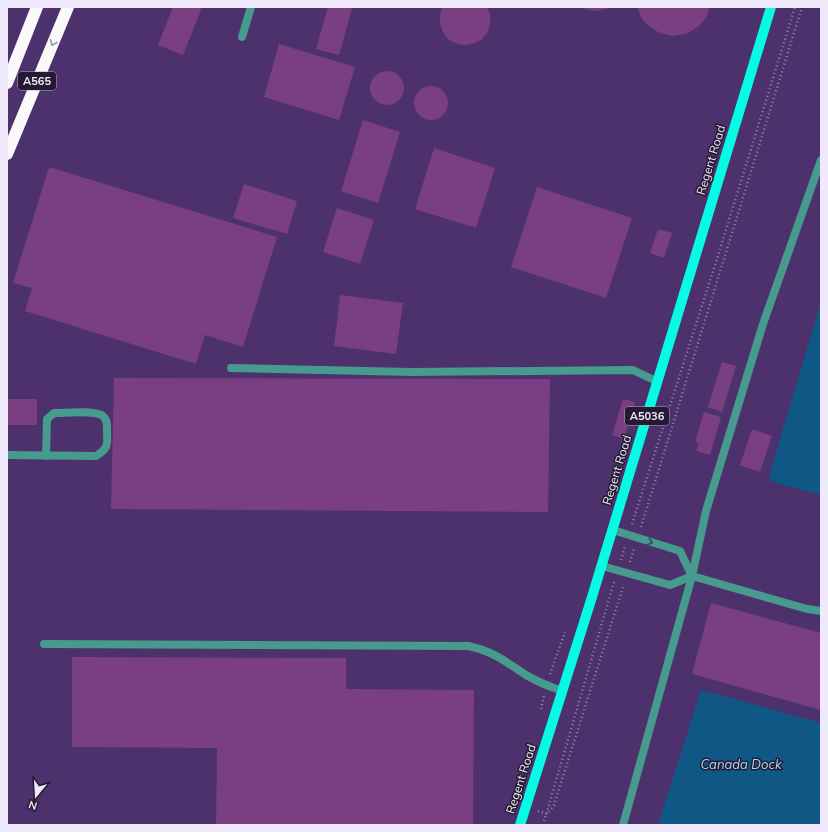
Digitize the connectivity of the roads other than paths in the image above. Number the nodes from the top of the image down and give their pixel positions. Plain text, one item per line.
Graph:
1 (37, 7) edge
2 (68, 7) edge
3 (251, 7) edge
4 (771, 7) edge
5 (242, 37) dead end
6 (7, 83) edge
7 (7, 154) edge
8 (821, 160) edge
9 (231, 368) dead end
10 (658, 382) junction
11 (7, 456) edge
12 (46, 456) junction
13 (613, 530) junction
14 (602, 566) junction
15 (692, 576) junction
16 (821, 611) edge
17 (44, 644) dead end
18 (563, 691) junction
19 (520, 825) edge
20 (623, 825) edge

1 - 6 highway, A565
2 -> 7 highway, A565
3 - 5 lane
4 - 10 main road, Regent Road / A5036
8 - 15 lane
9 - 10 lane
10 - 13 main road, Regent Road / A5036
11 - 12 lane
12 - 12 lane
13 - 14 main road, Regent Road / A5036
13 -> 15 lane
14 - 15 lane
14 - 18 main road, Regent Road / A5036
15 - 16 lane
15 - 20 lane
17 - 18 lane
18 - 19 main road, Regent Road / A5036

